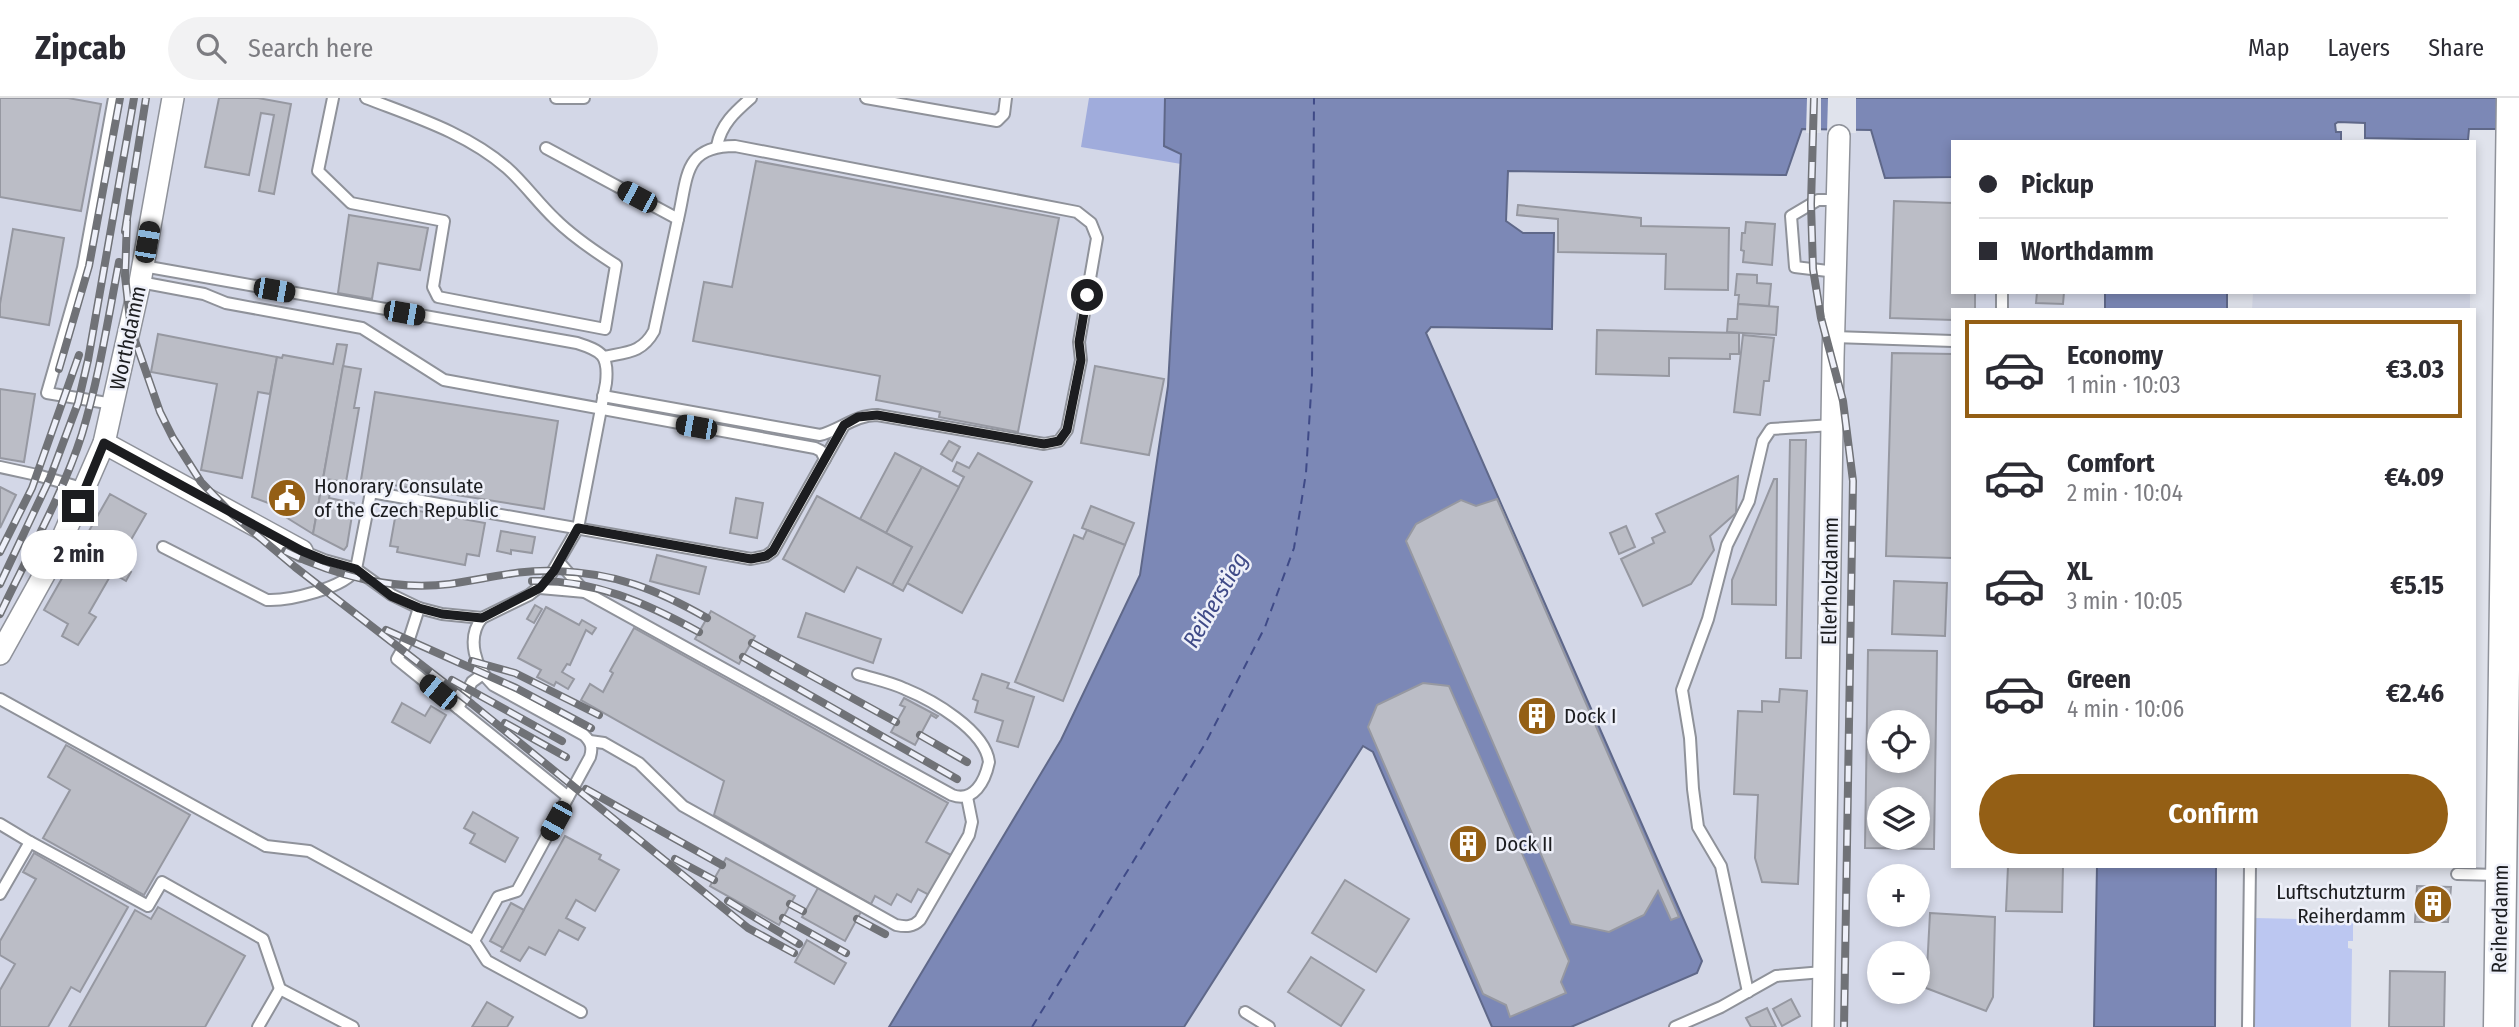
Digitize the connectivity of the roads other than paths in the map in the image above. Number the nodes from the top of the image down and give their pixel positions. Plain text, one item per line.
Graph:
1 (114, 98) edge
2 (173, 98) edge
3 (333, 98) edge
4 (366, 98) edge
5 (555, 98) edge
6 (584, 98) edge
7 (751, 98) edge
8 (866, 98) edge
9 (1006, 98) edge
10 (2512, 98) edge
11 (1839, 136) dead end
12 (717, 146) junction
13 (546, 148) dead end
14 (1838, 200) junction
15 (678, 219) junction
16 (1836, 272) junction
17 (142, 274) junction
18 (2002, 294) dead end
19 (2002, 308) edge
20 (1834, 337) junction
21 (1951, 341) edge
22 (604, 356) junction
23 (603, 396) junction
24 (113, 404) junction
25 (600, 410) junction
26 (844, 425) junction
27 (1832, 425) junction
28 (824, 434) junction
29 (772, 440) junction
30 (104, 443) junction
31 (824, 459) junction
32 (0, 467) edge
33 (86, 489) junction
34 (578, 528) junction
35 (163, 547) dead end
36 (302, 551) joint
37 (559, 562) junction
38 (356, 569) junction
39 (540, 588) junction
40 (585, 592) junction
41 (419, 608) junction
42 (482, 618) junction
43 (0, 654) edge
44 (484, 674) junction
45 (858, 674) dead end
46 (0, 699) edge
47 (458, 708) junction
48 (590, 741) junction
49 (568, 797) junction
50 (967, 797) junction
51 (0, 824) edge
52 (30, 842) junction
53 (2250, 868) edge
54 (2457, 874) dead end
55 (2500, 875) junction
56 (0, 894) edge
57 (474, 941) junction
58 (1824, 972) junction
59 (280, 989) junction
60 (1748, 992) junction
61 (581, 1012) dead end
62 (1245, 1012) dead end
63 (258, 1027) edge
64 (353, 1027) edge
65 (1269, 1027) edge
66 (1675, 1027) edge
67 (1823, 1027) edge
68 (2248, 1027) edge
69 (2499, 1027) edge

1 - 24 lane
2 - 17 street, Worthdamm
3 - 4 lane
5 - 6 lane
7 - 12 lane
8 - 9 lane
10 - 55 street, Reiherdamm
11 - 14 street, Ellerholzdamm
12 - 15 lane
12 - 26 lane
13 - 15 lane
14 - 16 street, Ellerholzdamm
14 - 16 lane
15 - 22 lane
16 - 20 street, Ellerholzdamm
17 - 22 lane
17 - 24 street, Worthdamm
17 - 25 lane
18 - 19 lane
20 - 21 lane
20 - 27 street, Ellerholzdamm
22 - 23 lane
23 - 25 lane
23 - 28 lane
24 - 30 street, Worthdamm
25 - 29 lane
25 - 34 lane
26 - 28 lane
26 - 31 lane
27 - 58 street, Ellerholzdamm
27 - 60 lane
28 - 29 lane
29 - 31 lane
30 - 33 street, Worthdamm
30 - 36 street
31 - 34 lane
32 - 33 lane
33 - 43 street, Worthdamm
34 - 37 lane
34 - 38 lane
35 - 38 lane
36 - 38 lane
37 - 39 lane
37 - 40 lane
38 - 41 lane
39 - 40 lane
39 - 42 lane
40 - 50 lane
41 - 42 lane
41 - 47 lane
42 - 44 lane
44 - 47 lane
44 - 48 lane
45 - 50 lane
46 - 57 lane
47 - 49 lane
48 - 49 lane
48 - 50 lane
49 - 57 lane
51 - 52 lane
52 - 56 lane
52 - 59 lane
53 - 68 lane
54 - 55 lane
55 - 69 street, Reiherdamm
57 - 61 lane
58 - 60 lane
58 - 67 street, Ellerholzdamm
59 - 63 lane
59 - 64 lane
60 - 66 lane
62 - 65 lane

